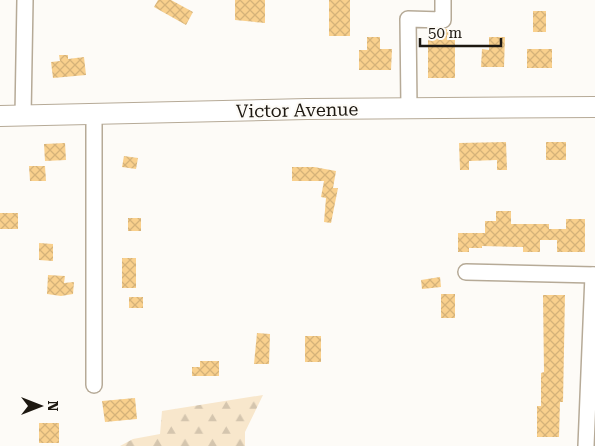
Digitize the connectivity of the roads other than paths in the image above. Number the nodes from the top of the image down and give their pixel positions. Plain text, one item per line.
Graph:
1 (25, 0) edge
2 (443, 0) edge
3 (595, 107) edge
4 (409, 108) junction
5 (94, 114) junction
6 (0, 116) edge
7 (23, 116) junction
8 (466, 272) dead end
9 (594, 275) edge
10 (94, 385) dead end
11 (586, 446) edge

1 - 7 street
2 - 4 street
3 - 4 main road, Victor Avenue
4 - 5 main road, Victor Avenue
5 - 7 main road, Victor Avenue
5 - 10 street
6 - 7 main road, Victor Avenue
8 - 9 street
9 - 11 street

